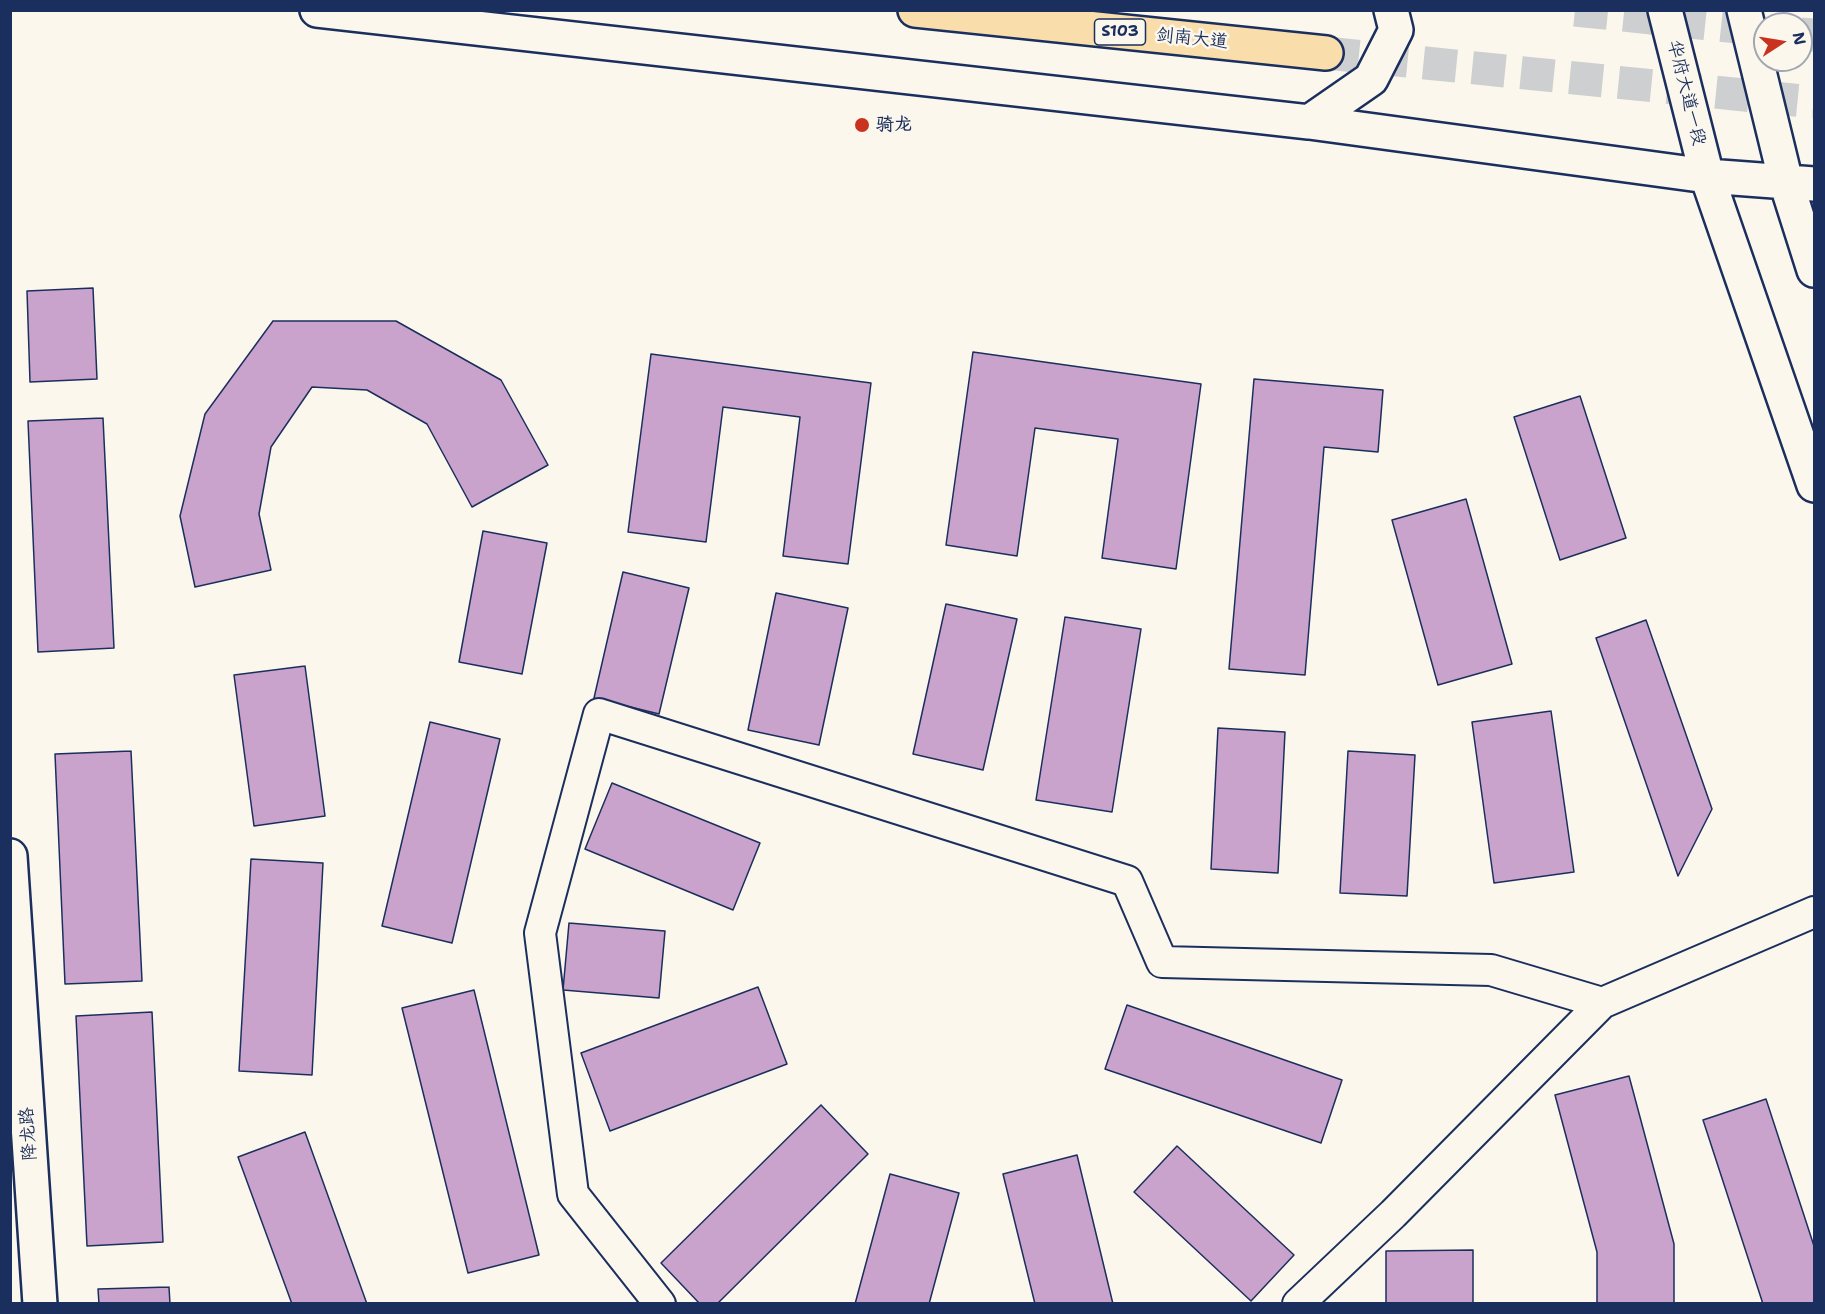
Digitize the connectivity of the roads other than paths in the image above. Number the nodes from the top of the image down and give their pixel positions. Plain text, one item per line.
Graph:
1 (317, 10) edge
2 (915, 10) edge
3 (1391, 10) edge
4 (1665, 10) edge
5 (1744, 10) edge
6 (1326, 52) tunnel mouth
7 (1309, 122) junction
8 (1707, 176) junction
9 (1800, 183) edge
10 (1815, 270) edge
11 (1815, 485) edge
12 (10, 856) edge
13 (1815, 912) edge
14 (1602, 1003) junction
15 (40, 1304) edge
16 (660, 1304) edge
17 (1298, 1304) edge

1 - 7 main road
2 - 6 highway, 剑南大道 / S103
3 - 7 main road
4 - 8 main road, 华府大道一段
5 - 9 main road
7 - 8 main road
8 - 9 main road
8 - 11 main road, 华府大道一段
9 - 10 main road
12 - 15 main road, 降龙路
13 - 14 street
14 - 16 street
14 - 17 street

